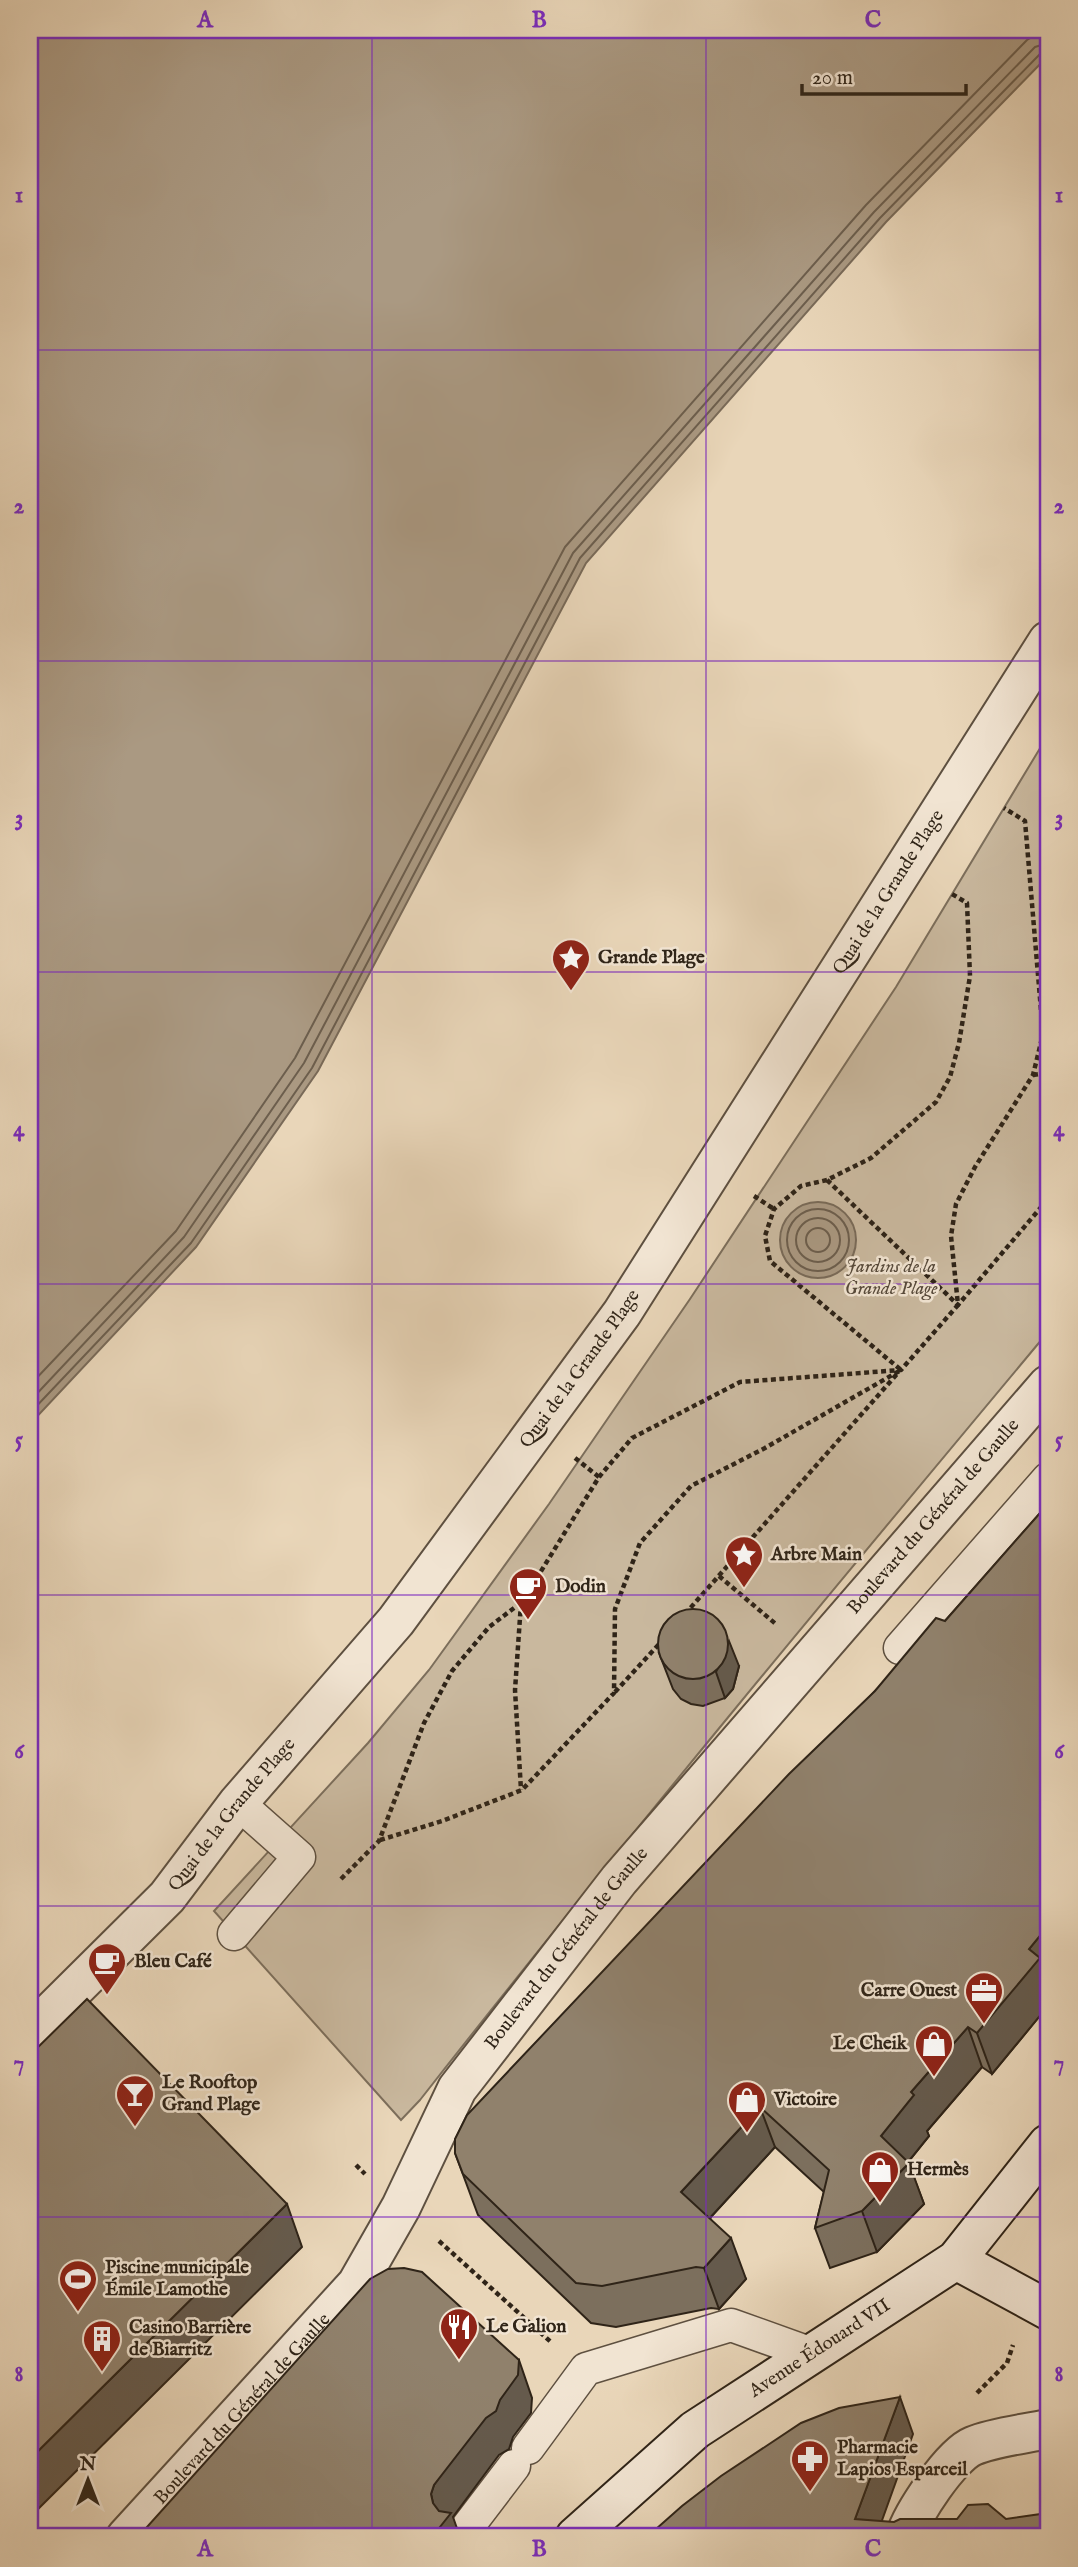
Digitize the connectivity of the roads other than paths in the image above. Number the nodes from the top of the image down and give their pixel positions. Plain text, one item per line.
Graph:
1 (1048, 641) edge
2 (1048, 1385) edge
3 (1048, 1479) edge
4 (900, 1648) dead end
5 (238, 1803) junction
6 (234, 1934) dead end
7 (30, 2033) edge
8 (1048, 2144) edge
9 (956, 2260) junction
10 (1048, 2310) edge
11 (812, 2354) junction
12 (1048, 2429) edge
13 (463, 2533) dead end
14 (126, 2537) edge
15 (575, 2537) edge
16 (905, 2537) edge

1 - 5 street, Quai de la Grande Plage
2 - 14 street, Boulevard du Général de Gaulle
3 - 4 lane
5 - 6 lane
5 - 7 street, Quai de la Grande Plage
8 - 9 street, Avenue Édouard VII
9 - 10 street
9 - 11 street, Avenue Édouard VII
11 - 13 lane
11 - 15 street, Avenue Édouard VII
12 - 16 street

